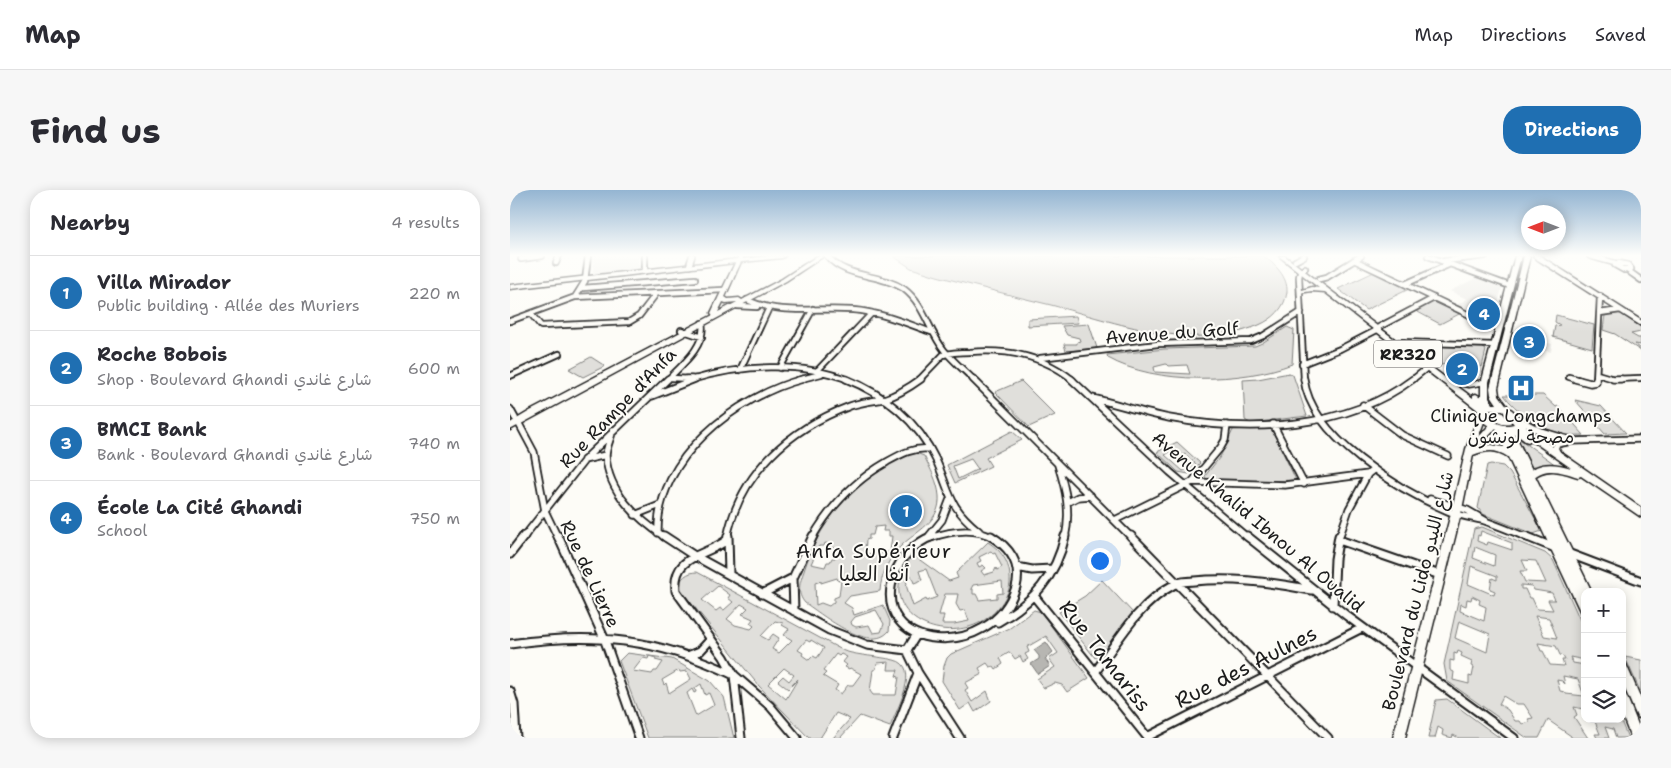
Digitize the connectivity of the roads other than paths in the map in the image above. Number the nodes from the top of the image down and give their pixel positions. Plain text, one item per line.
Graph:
1 (556, 282) edge
2 (585, 282) edge
3 (664, 282) edge
4 (729, 282) edge
5 (773, 282) edge
6 (780, 282) edge
7 (887, 282) edge
8 (1300, 282) edge
9 (1319, 282) edge
10 (1322, 282) edge
11 (1400, 282) edge
12 (1410, 282) edge
13 (1498, 282) edge
14 (1511, 282) edge
15 (1521, 282) edge
16 (1577, 282) edge
17 (1405, 284) junction
18 (1510, 286) junction
19 (510, 287) edge
20 (583, 288) junction
21 (1329, 289) junction
22 (1301, 292) junction
23 (723, 293) junction
24 (656, 294) junction
25 (1600, 296) junction
26 (575, 297) junction
27 (1434, 298) junction
28 (741, 302) junction
29 (758, 307) junction
30 (813, 309) junction
31 (768, 310) junction
32 (1621, 310) junction
33 (1301, 312) junction
34 (714, 313) junction
35 (872, 313) junction
36 (1600, 313) junction
37 (531, 314) junction
38 (510, 321) edge
39 (702, 323) junction
40 (1641, 323) edge
41 (1378, 328) junction
42 (1498, 329) junction
43 (682, 331) junction
44 (931, 332) junction
45 (702, 337) junction
46 (1399, 342) junction
47 (1495, 345) junction
48 (947, 353) junction
49 (559, 354) dead end
50 (1038, 358) junction
51 (1302, 364) junction
52 (780, 368) junction
53 (1427, 368) junction
54 (740, 370) junction
55 (817, 372) junction
56 (824, 373) junction
57 (1596, 374) junction
58 (510, 376) edge
59 (789, 376) junction
60 (1570, 377) dead end
61 (671, 378) junction
62 (1641, 378) edge
63 (694, 379) junction
64 (1450, 380) junction
65 (1485, 382) junction
66 (870, 389) junction
67 (652, 396) junction
68 (1092, 398) junction
69 (886, 399) junction
70 (862, 402) junction
71 (1363, 405) junction
72 (510, 409) edge
73 (1487, 409) junction
74 (1505, 409) junction
75 (1320, 418) junction
76 (513, 422) edge
77 (1273, 424) junction
78 (1227, 425) junction
79 (1508, 425) junction
80 (613, 430) junction
81 (921, 437) junction
82 (1641, 439) edge
83 (1572, 441) junction
84 (911, 449) junction
85 (930, 449) junction
86 (1471, 453) junction
87 (1558, 454) junction
88 (606, 455) junction
89 (1511, 455) junction
90 (1448, 456) dead end
91 (584, 460) junction
92 (1057, 463) junction
93 (1370, 472) junction
94 (1578, 474) junction
95 (1530, 476) junction
96 (1189, 484) junction
97 (1304, 484) junction
98 (1091, 496) junction
99 (950, 499) junction
100 (1068, 502) junction
101 (660, 505) junction
102 (544, 511) junction
103 (1457, 511) junction
104 (1641, 512) edge
105 (635, 515) junction
106 (1641, 519) edge
107 (1115, 520) junction
108 (979, 531) junction
109 (658, 533) junction
110 (927, 538) junction
111 (727, 540) junction
112 (1339, 540) junction
113 (1558, 549) junction
114 (510, 554) edge
115 (1570, 554) junction
116 (693, 555) junction
117 (1017, 567) junction
118 (1052, 569) junction
119 (729, 574) junction
120 (1440, 575) junction
121 (793, 578) junction
122 (1641, 581) edge
123 (1177, 583) junction
124 (1585, 588) edge
125 (1312, 590) junction
126 (762, 594) junction
127 (1034, 596) junction
128 (1581, 601) edge
129 (1333, 606) junction
130 (794, 611) junction
131 (990, 626) junction
132 (1362, 628) junction
133 (917, 634) junction
134 (604, 638) junction
135 (711, 639) junction
136 (510, 644) edge
137 (907, 650) junction
138 (690, 655) junction
139 (1416, 668) junction
140 (1096, 671) junction
141 (918, 672) junction
142 (1267, 675) junction
143 (734, 676) junction
144 (1626, 677) edge
145 (510, 691) edge
146 (1626, 709) edge
147 (1641, 713) edge
148 (1147, 737) edge
149 (516, 738) edge
150 (639, 738) edge
151 (741, 738) edge
152 (797, 738) edge
153 (893, 738) edge
154 (960, 738) edge
155 (1328, 738) edge
156 (1400, 738) edge
157 (1514, 738) edge
158 (1637, 738) edge

1 - 19 main road
2 - 20 street
3 - 20 street
4 - 23 main road
5 - 28 main road
6 - 28 main road
7 - 44 street
8 - 22 street
9 - 21 main road, RR320
10 - 21 main road, RR320
11 - 17 street
12 - 17 street
13 - 18 street
14 - 18 main road
15 - 74 main road
16 - 25 street
17 - 27 street
18 - 42 main road
20 - 26 street
21 - 22 main road
21 - 41 main road, RR320
22 - 33 street
23 - 24 street
23 - 28 main road
23 - 34 main road
24 - 26 street
24 - 37 street
25 - 32 street
25 - 36 street
26 - 37 street
27 - 41 street
27 - 42 street
28 - 29 street
28 - 29 street
28 - 34 main road
28 - 39 main road
29 - 31 street
30 - 31 street
30 - 35 street
30 - 52 street
31 - 54 street
32 - 36 street
32 - 40 street
33 - 50 street, Avenue du Golf
33 - 51 street
34 - 43 main road
35 - 44 street
35 - 55 street
36 - 57 street
37 - 38 street
39 - 43 main road
39 - 45 street
41 - 46 main road, RR320
41 - 51 street
41 - 53 main road, RR320
42 - 47 main road
43 - 45 street
43 - 76 main road
44 - 48 street
45 - 61 street, Rue Rampe d'Anfa
46 - 47 street
46 - 64 main road, RR320
47 - 65 main road
48 - 50 street, Avenue Khalid Ibnou Al Oualid
48 - 69 street
48 - 92 street
49 - 58 street
50 - 68 street, Avenue Khalid Ibnou Al Oualid
51 - 75 street
52 - 54 street
52 - 59 street
53 - 71 street
53 - 73 main road, RR320
54 - 63 street
55 - 56 street
55 - 59 street
56 - 59 street
56 - 66 street
57 - 60 street
57 - 62 street
59 - 101 street
61 - 63 street
61 - 67 street, Rue Rampe d'Anfa
63 - 67 street
64 - 65 main road
64 - 73 main road, RR320
65 - 73 main road
66 - 69 street
66 - 70 street
67 - 80 street, Rue Rampe d'Anfa
68 - 78 street
68 - 96 street, Avenue Khalid Ibnou Al Oualid
69 - 70 street
69 - 81 street
70 - 111 street
71 - 75 street
71 - 90 street
72 - 76 street, Rue de Lierre
73 - 74 main road, RR320
73 - 79 main road, RR320
73 - 86 main road, Boulevard du Lido شارع الليدو
74 - 79 main road, RR320
75 - 77 street
75 - 93 street
76 - 102 street, Rue de Lierre
77 - 78 street
77 - 97 street
78 - 96 street
79 - 83 street
79 - 86 main road, Boulevard du Lido شارع الليدو
79 - 87 main road, RR320
79 - 89 main road
79 - 94 main road, RR320
79 - 95 main road
80 - 88 street
80 - 91 street, Rue Rampe d'Anfa
81 - 84 street
81 - 85 street
82 - 83 street
83 - 87 street
84 - 85 street
84 - 121 street
85 - 99 street
86 - 89 main road
86 - 103 main road, Boulevard du Lido شارع الليدو
87 - 104 main road, RR320
88 - 91 street
88 - 105 street
89 - 113 main road
91 - 102 street, Rue Rampe d'Anfa
92 - 98 street
92 - 100 street
93 - 97 street
93 - 103 street
93 - 112 street
94 - 95 main road
94 - 106 main road, RR320
95 - 115 main road
96 - 97 street
96 - 107 street
96 - 125 street, Avenue Khalid Ibnou Al Oualid
98 - 100 street
98 - 107 street
99 - 108 street
99 - 110 street
100 - 118 street
101 - 105 street
101 - 109 street
102 - 114 street, Rue Rampe d'Anfa
102 - 134 street, Rue de Lierre
103 - 113 street
103 - 120 main road, Boulevard du Lido شارع الليدو
105 - 109 street
107 - 123 street
108 - 110 street
108 - 117 street
109 - 116 street
110 - 133 street
111 - 116 street
111 - 119 street
112 - 120 street
112 - 129 street
113 - 128 main road
115 - 122 street
115 - 124 main road
116 - 119 street
116 - 135 street
117 - 118 street
117 - 131 street
118 - 127 street
119 - 126 street
120 - 139 main road, Boulevard du Lido شارع الليدو
121 - 126 street
121 - 130 street
123 - 125 street
123 - 140 street
123 - 142 street
125 - 129 street, Avenue Khalid Ibnou Al Oualid
126 - 130 street
127 - 131 street
127 - 140 street, Rue Tamariss
129 - 132 street, Avenue Khalid Ibnou Al Oualid
130 - 137 street
131 - 133 street
132 - 139 street, Avenue Khalid Ibnou Al Oualid
132 - 142 street, Rue des Aulnes
133 - 137 street
134 - 136 street
134 - 138 street
134 - 150 street, Rue de Lierre
135 - 138 street
135 - 143 street
137 - 141 street
138 - 143 street
139 - 156 main road, Boulevard du Lido شارع الليدو
139 - 157 street, Avenue Khalid Ibnou Al Oualid
140 - 148 street, Rue Tamariss
141 - 153 street
141 - 154 street
142 - 148 street, Rue des Aulnes
142 - 155 street
143 - 151 street
143 - 152 street
144 - 147 main road
145 - 149 street
146 - 158 main road

